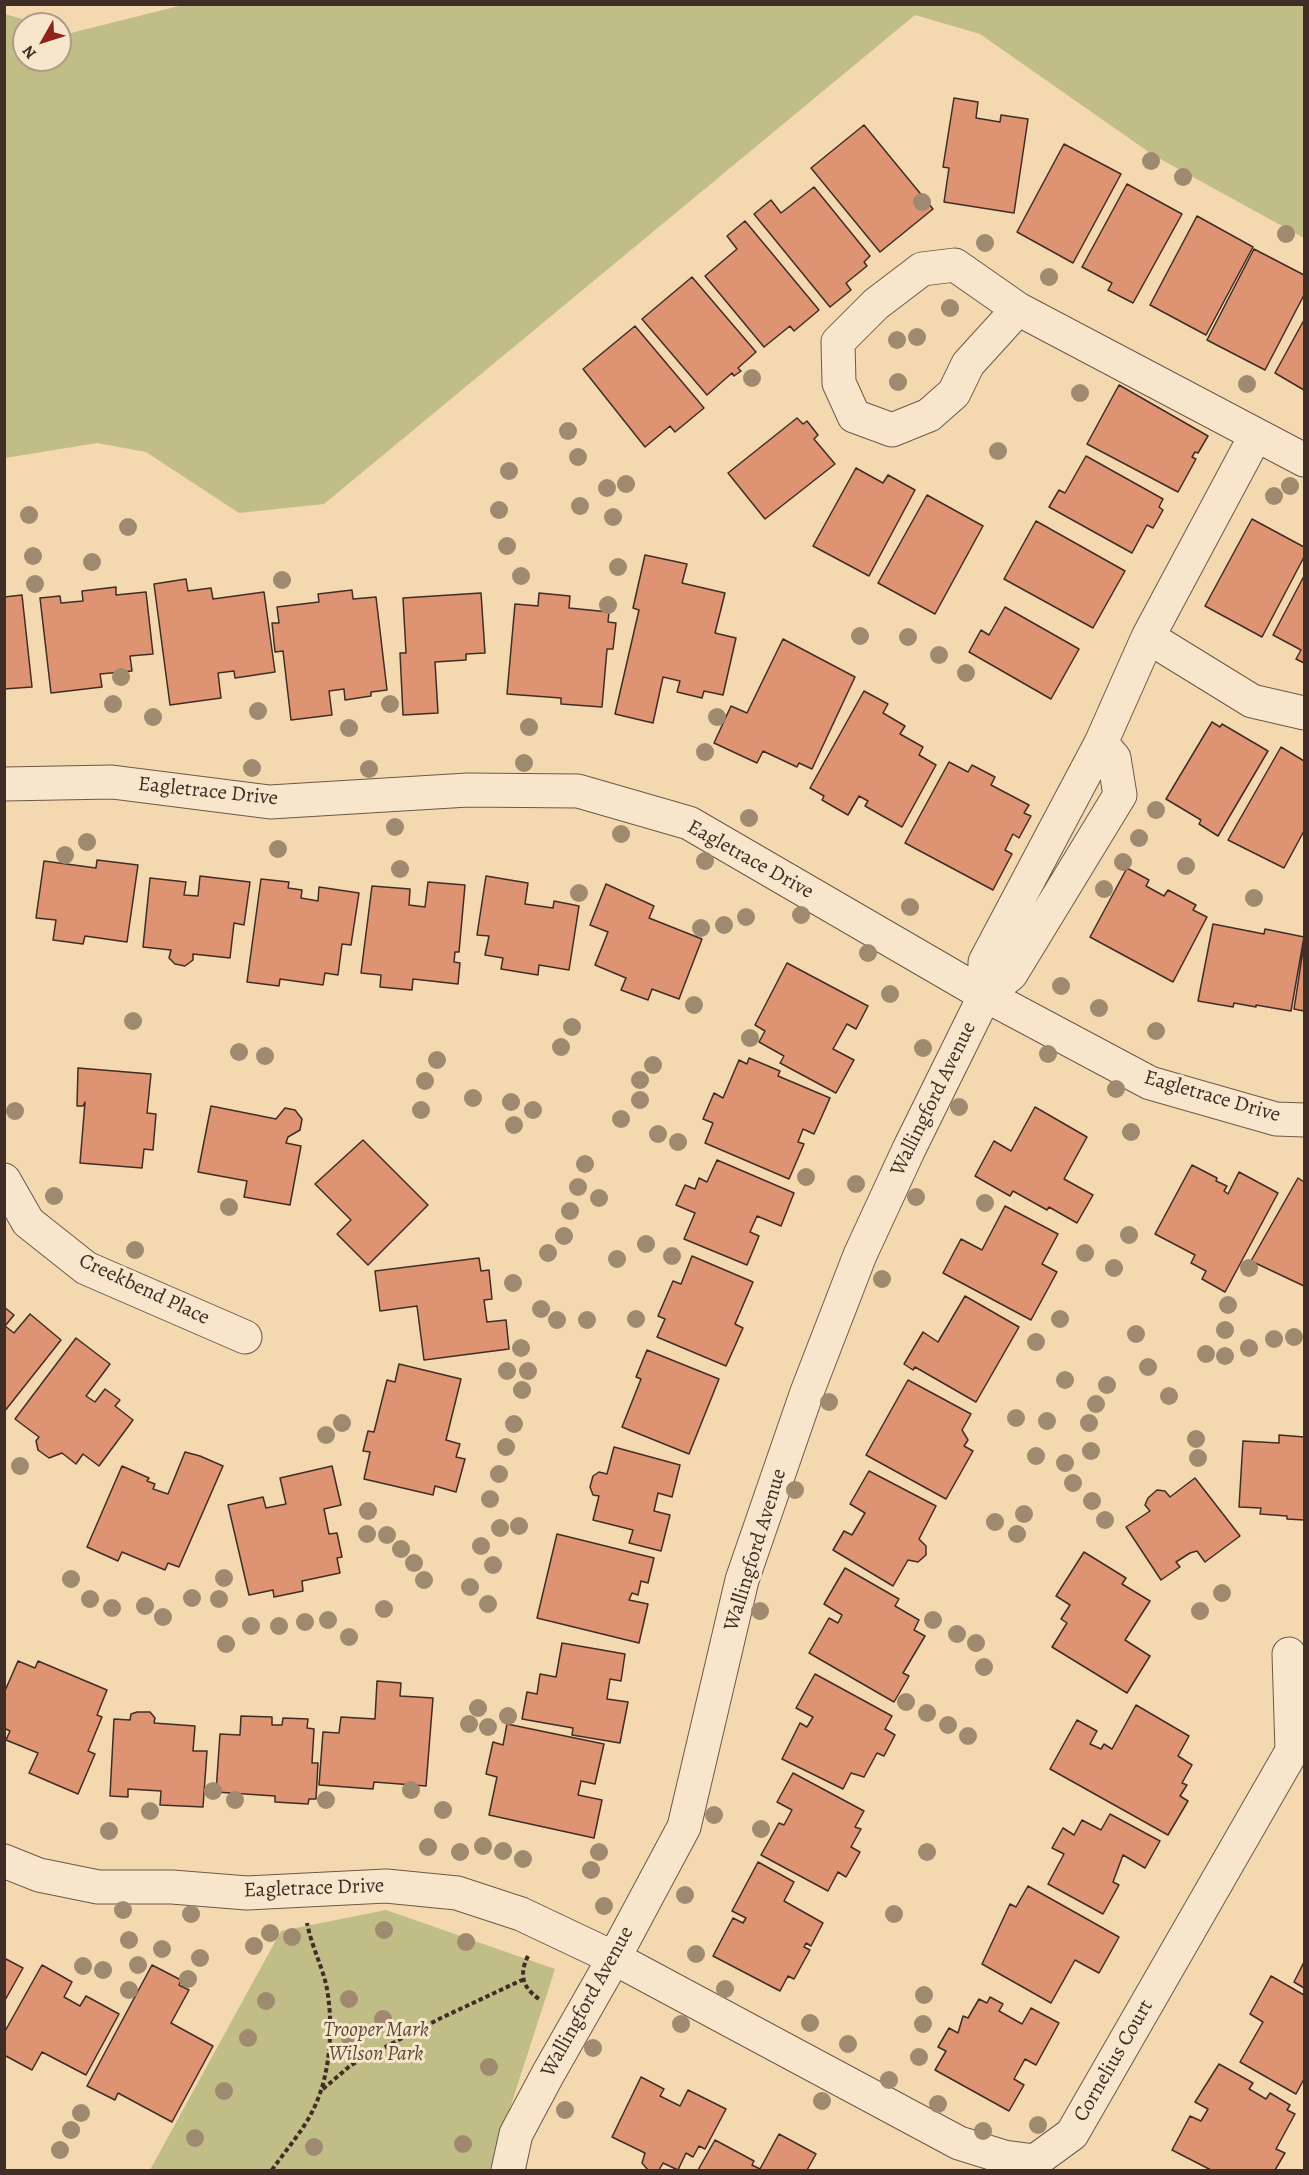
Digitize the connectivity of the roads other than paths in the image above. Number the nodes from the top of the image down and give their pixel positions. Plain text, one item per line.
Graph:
1 (1018, 309) junction
2 (1256, 435) junction
3 (1305, 460) edge
4 (1148, 637) junction
5 (1305, 713) edge
6 (4, 784) edge
7 (985, 995) junction
8 (1305, 1120) edge
9 (4, 1180) edge
10 (245, 1337) dead end
11 (1290, 1653) dead end
12 (4, 1861) edge
13 (614, 1958) junction
14 (508, 2170) edge

1 - 1 street
1 - 2 street
2 - 3 street
2 - 4 street
4 - 5 street
4 - 7 street
6 - 7 street, Eagletrace Drive
7 - 8 street, Eagletrace Drive
7 - 13 street, Wallingford Avenue
9 - 10 street, Creekbend Place
11 - 13 street, Cornelius Court
12 - 13 street, Eagletrace Drive
13 - 14 street, Wallingford Avenue

